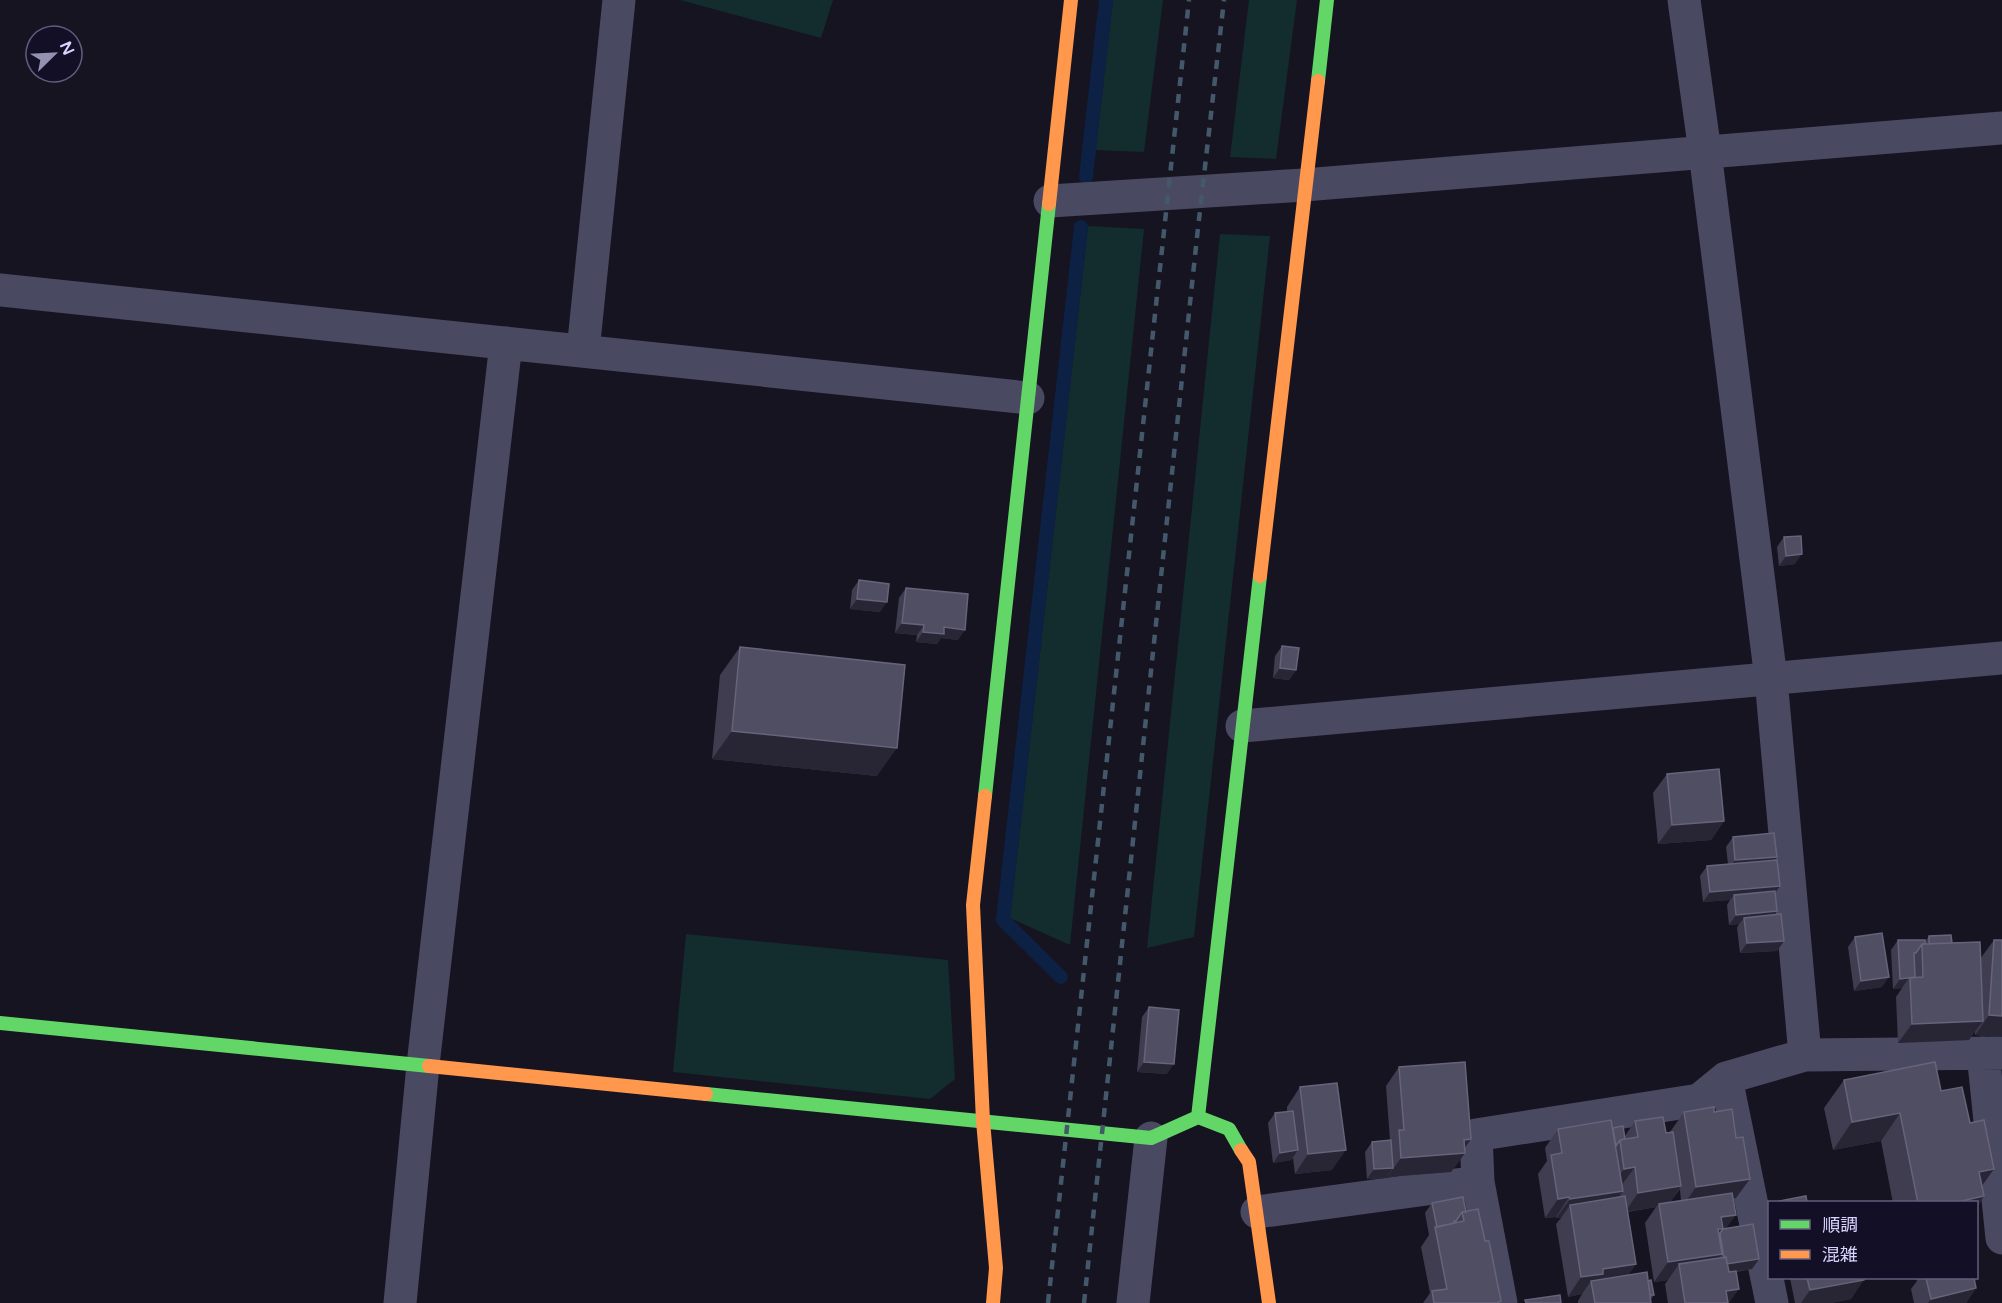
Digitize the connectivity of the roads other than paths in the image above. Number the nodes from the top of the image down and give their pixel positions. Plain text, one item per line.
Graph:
1 (618, 0) edge
2 (1071, 0) edge
3 (1327, 0) edge
4 (1683, 0) edge
5 (2002, 128) edge
6 (1705, 152) junction
7 (1305, 185) junction
8 (1050, 201) junction
9 (0, 290) edge
10 (506, 343) junction
11 (583, 351) junction
12 (1028, 398) junction
13 (2002, 658) edge
14 (1771, 679) junction
15 (1242, 726) junction
16 (0, 1023) edge
17 (1993, 1053) edge
18 (1805, 1055) junction
19 (423, 1065) junction
20 (1726, 1078) junction
21 (1198, 1117) junction
22 (983, 1121) junction
23 (1151, 1138) junction
24 (1478, 1182) junction
25 (1257, 1212) junction
26 (2002, 1238) edge
27 (400, 1303) edge
28 (993, 1303) edge
29 (1133, 1303) edge
30 (1269, 1303) edge
31 (1501, 1303) edge
32 (1773, 1303) edge

1 - 11 street
2 - 8 street
3 - 7 street
4 - 6 street
5 - 6 street
6 - 7 street
6 - 14 street
7 - 8 street
7 - 15 street
8 - 12 street
9 - 10 street
10 - 11 street
10 - 19 street
11 - 12 street
12 - 22 street
13 - 14 street
14 - 15 street
14 - 18 street
15 - 21 street
16 - 19 street
17 - 18 street
17 - 26 street
18 - 20 street
19 - 22 street
19 - 27 street
20 - 24 street
20 - 32 street
21 - 23 street
21 - 25 street
22 - 23 street
22 - 28 street
23 - 29 street
24 - 25 street
24 - 31 street
25 - 30 street

